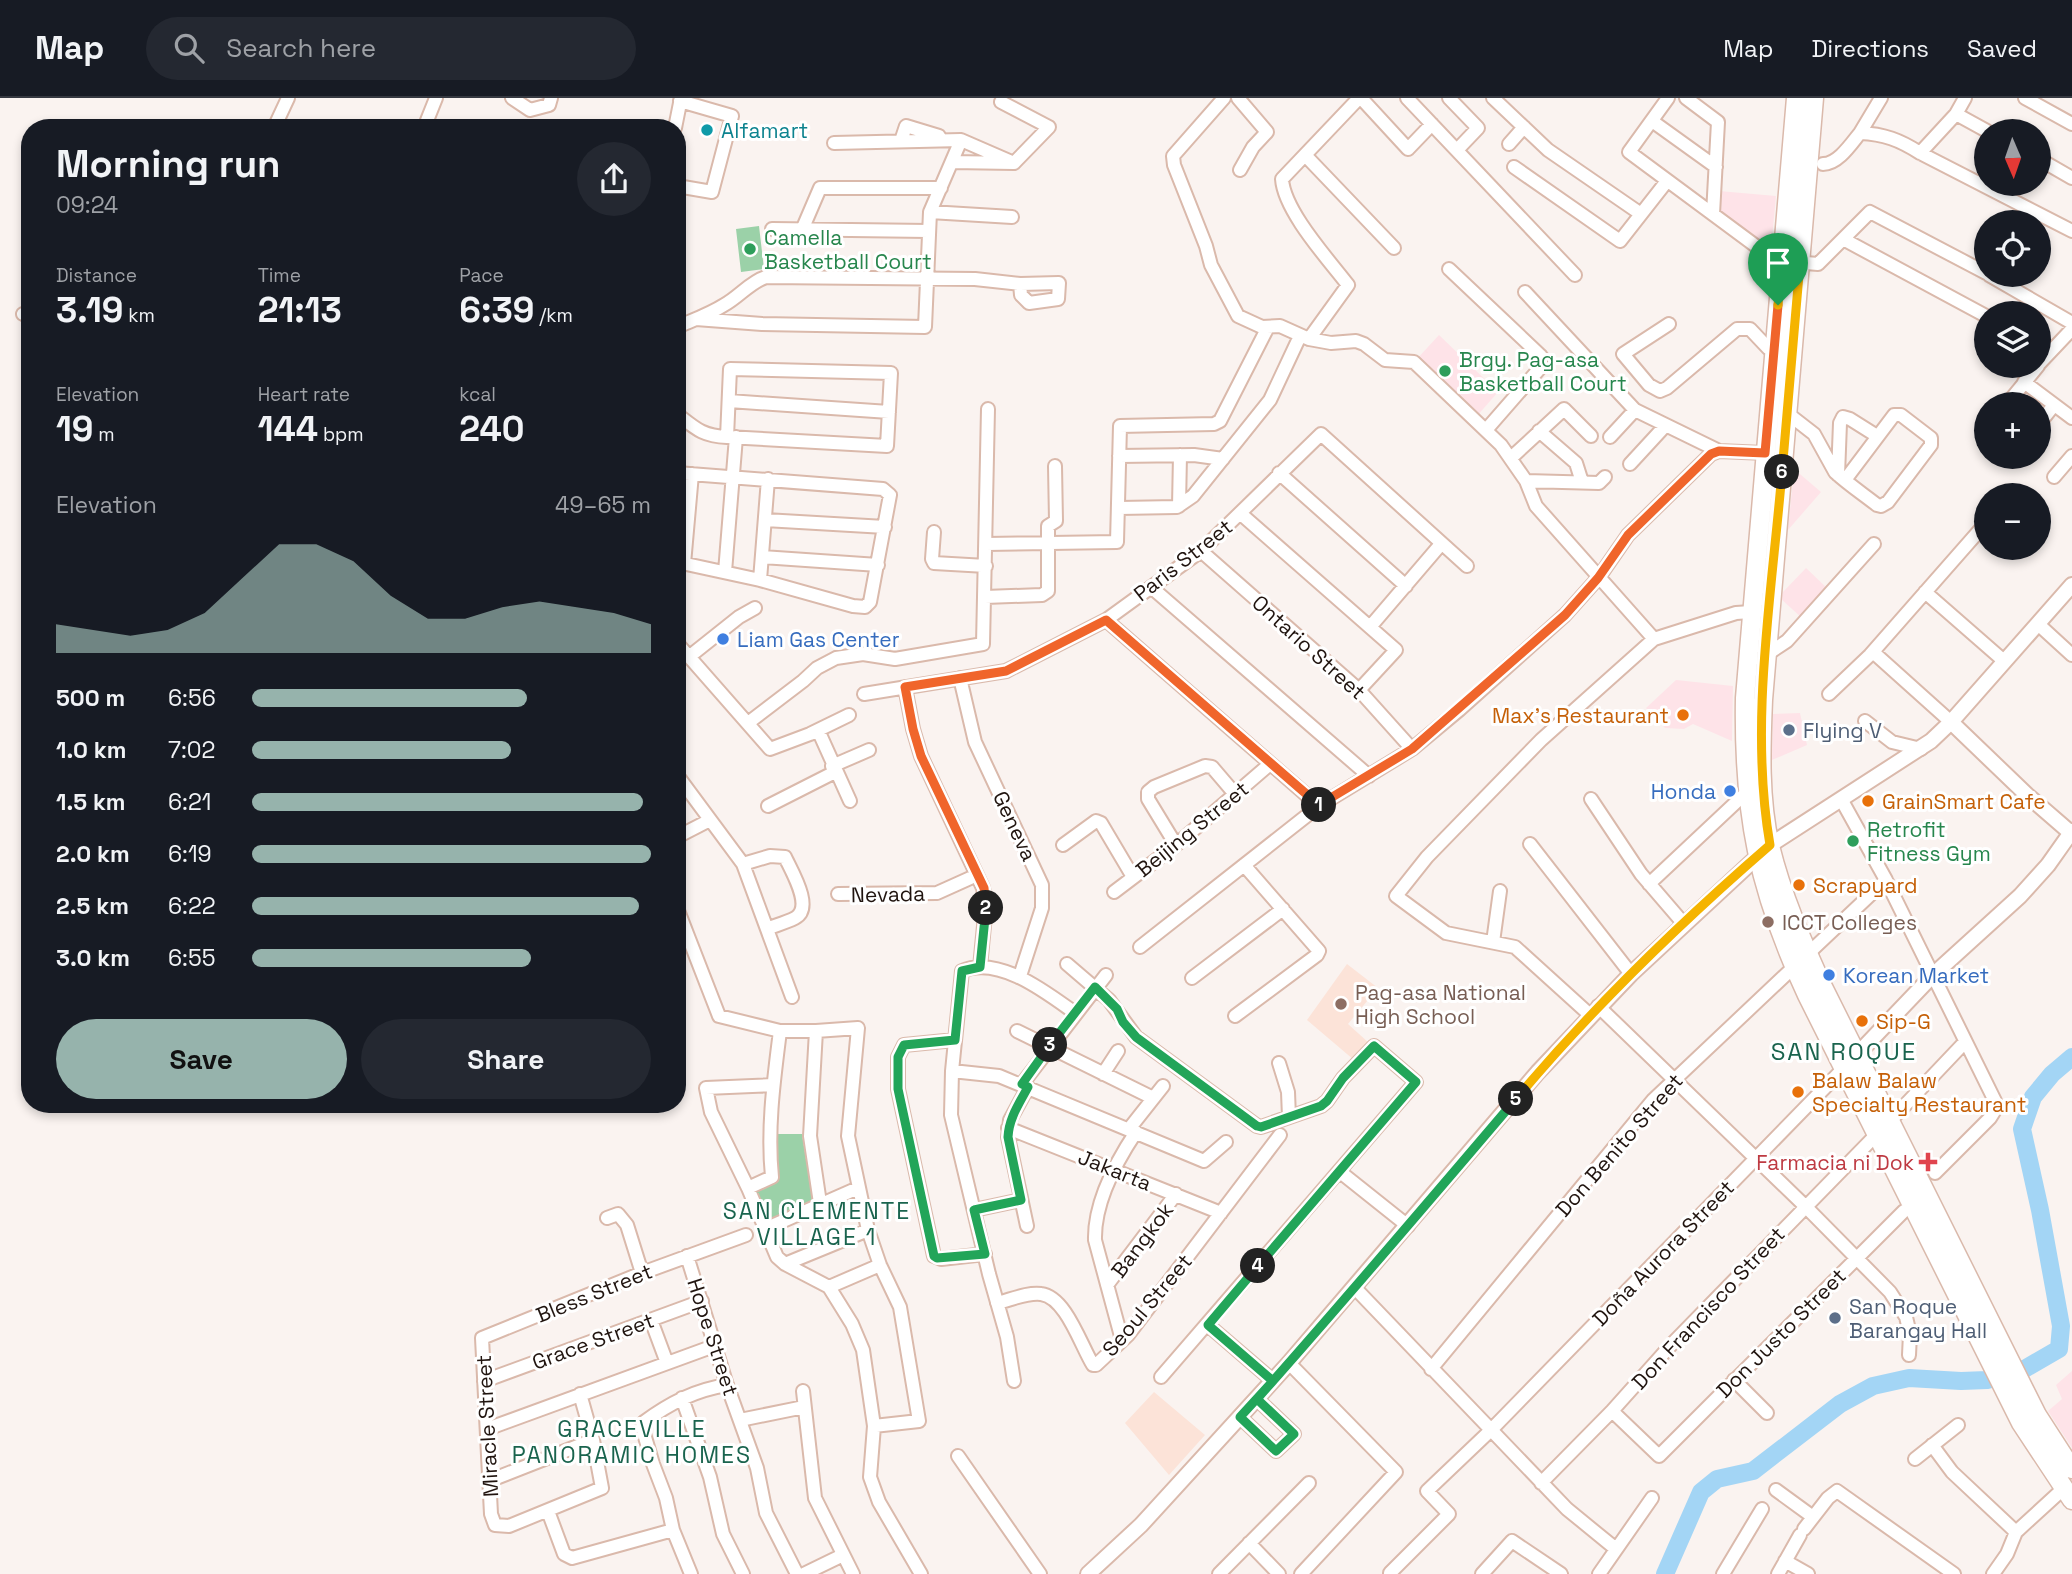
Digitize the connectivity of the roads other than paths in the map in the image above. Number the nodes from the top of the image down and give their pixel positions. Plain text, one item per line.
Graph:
1 (288, 98) edge
2 (436, 98) edge
3 (512, 98) edge
4 (551, 98) edge
5 (1224, 98) edge
6 (1238, 98) edge
7 (1360, 98) edge
8 (1407, 98) edge
9 (1449, 98) edge
10 (1493, 98) edge
11 (1668, 98) edge
12 (1686, 98) edge
13 (1796, 98) edge
14 (1814, 98) edge
15 (1881, 98) edge
16 (1965, 98) edge
17 (2025, 98) edge
18 (681, 99) edge
19 (1001, 102) dead end
20 (1956, 114) junction
21 (278, 119) edge
22 (428, 119) edge
23 (677, 119) edge
24 (1652, 121) junction
25 (1432, 124) junction
26 (1974, 124) edge
27 (2072, 124) edge
28 (1524, 127) junction
29 (1860, 133) junction
30 (955, 139) junction
31 (834, 143) dead end
32 (1509, 144) dead end
33 (1457, 150) junction
34 (1920, 153) junction
35 (1305, 155) junction
36 (952, 162) junction
37 (1014, 163) junction
38 (1823, 164) dead end
39 (2051, 166) edge
40 (1514, 167) dead end
41 (1716, 167) junction
42 (1240, 170) dead end
43 (2072, 177) edge
44 (1667, 181) junction
45 (686, 188) edge
46 (941, 188) junction
47 (930, 212) junction
48 (1641, 214) junction
49 (1713, 214) junction
50 (1012, 218) dead end
51 (772, 229) dead end
52 (802, 230) junction
53 (929, 231) junction
54 (2072, 231) edge
55 (1843, 239) junction
56 (1394, 248) dead end
57 (1791, 262) junction
58 (1974, 267) edge
59 (1449, 269) dead end
60 (1575, 275) dead end
61 (928, 279) junction
62 (1020, 284) dead end
63 (2010, 287) edge
64 (1525, 292) dead end
65 (1974, 310) edge
66 (694, 319) junction
67 (686, 323) edge
68 (2072, 323) edge
69 (1670, 324) dead end
70 (1268, 327) junction
71 (2072, 329) edge
72 (1304, 338) junction
73 (2051, 343) edge
74 (1780, 359) junction
75 (2027, 378) edge
76 (2024, 382) junction
77 (2016, 392) edge
78 (729, 401) junction
79 (2054, 405) junction
80 (988, 409) dead end
81 (2051, 409) edge
82 (1635, 410) junction
83 (889, 412) junction
84 (1787, 413) junction
85 (2072, 418) edge
86 (686, 421) edge
87 (1665, 426) junction
88 (1486, 430) junction
89 (1539, 431) junction
90 (1591, 436) dead end
91 (1877, 436) junction
92 (732, 437) junction
93 (1610, 437) dead end
94 (1719, 451) junction
95 (1765, 453) junction
96 (1180, 455) junction
97 (1119, 456) junction
98 (2072, 456) edge
99 (1512, 457) junction
100 (1223, 459) junction
101 (1630, 464) dead end
102 (1055, 466) dead end
103 (1279, 473) junction
104 (686, 474) edge
105 (692, 474) junction
106 (732, 476) junction
107 (1605, 477) dead end
108 (2054, 477) dead end
109 (1841, 478) junction
110 (768, 479) junction
111 (1526, 481) junction
112 (1582, 482) junction
113 (686, 501) edge
114 (1180, 506) junction
115 (1119, 508) junction
116 (1241, 514) junction
117 (765, 520) junction
118 (885, 527) junction
119 (934, 532) dead end
120 (1974, 537) edge
121 (1758, 541) junction
122 (1776, 542) junction
123 (986, 544) junction
124 (1049, 544) junction
125 (1441, 544) junction
126 (1874, 544) dead end
127 (1200, 551) junction
128 (762, 557) junction
129 (686, 564) edge
130 (878, 565) junction
131 (986, 566) junction
132 (1467, 566) dead end
133 (725, 572) junction
134 (1598, 578) junction
135 (761, 580) junction
136 (2072, 585) edge
137 (1406, 586) junction
138 (1152, 587) junction
139 (1925, 592) junction
140 (985, 597) junction
141 (755, 608) dead end
142 (1751, 612) junction
143 (1106, 620) junction
144 (2038, 624) junction
145 (1370, 627) junction
146 (1654, 639) junction
147 (686, 652) edge
148 (1873, 652) junction
149 (1766, 655) junction
150 (2072, 655) edge
151 (690, 656) junction
152 (2004, 661) junction
153 (960, 678) junction
154 (905, 687) junction
155 (1359, 690) junction
156 (864, 694) dead end
157 (1829, 694) dead end
158 (849, 715) dead end
159 (1865, 721) dead end
160 (1951, 722) junction
161 (748, 723) junction
162 (818, 730) junction
163 (1412, 749) junction
164 (1921, 749) junction
165 (869, 750) dead end
166 (1270, 764) junction
167 (834, 769) junction
168 (1369, 776) junction
169 (686, 787) edge
170 (1747, 792) junction
171 (1235, 794) junction
172 (1591, 799) dead end
173 (1841, 799) junction
174 (850, 801) dead end
175 (768, 806) dead end
176 (1319, 806) junction
177 (710, 820) junction
178 (686, 832) edge
179 (2072, 833) edge
180 (1530, 844) dead end
181 (1063, 845) dead end
182 (1176, 845) junction
183 (1763, 851) junction
184 (743, 864) junction
185 (1244, 865) junction
186 (977, 875) junction
187 (1133, 877) junction
188 (1886, 880) junction
189 (1649, 884) junction
190 (1500, 891) dead end
191 (1114, 892) dead end
192 (838, 894) dead end
193 (1283, 909) junction
194 (1684, 924) junction
195 (769, 928) junction
196 (686, 941) edge
197 (1493, 942) junction
198 (1140, 947) dead end
199 (1808, 954) junction
200 (1067, 964) dead end
201 (980, 967) junction
202 (1794, 967) junction
203 (1631, 974) junction
204 (1106, 975) dead end
205 (1933, 975) junction
206 (1020, 976) junction
207 (1192, 978) dead end
208 (1095, 987) junction
209 (792, 997) dead end
210 (1594, 1010) junction
211 (1075, 1013) junction
212 (1236, 1016) dead end
213 (779, 1031) junction
214 (816, 1031) junction
215 (1017, 1031) dead end
216 (955, 1040) junction
217 (1965, 1042) junction
218 (1049, 1047) junction
219 (1118, 1051) dead end
220 (1850, 1062) junction
221 (1279, 1063) dead end
222 (952, 1071) junction
223 (1103, 1074) junction
224 (1674, 1079) junction
225 (773, 1085) junction
226 (1025, 1086) junction
227 (1163, 1086) dead end
228 (1153, 1098) junction
229 (1289, 1117) junction
230 (1008, 1128) junction
231 (1883, 1128) junction
232 (1133, 1130) junction
233 (1280, 1135) dead end
234 (1226, 1142) dead end
235 (1756, 1158) junction
236 (1112, 1170) junction
237 (1339, 1171) junction
238 (1935, 1174) dead end
239 (748, 1188) junction
240 (859, 1188) junction
241 (1176, 1194) junction
242 (1021, 1200) junction
243 (820, 1203) junction
244 (1805, 1206) junction
245 (974, 1210) junction
246 (1904, 1211) dead end
247 (1221, 1213) junction
248 (607, 1218) dead end
249 (1027, 1226) dead end
250 (1408, 1226) junction
251 (765, 1229) junction
252 (868, 1230) junction
253 (746, 1235) dead end
254 (985, 1254) junction
255 (687, 1256) junction
256 (1857, 1257) junction
257 (785, 1264) junction
258 (880, 1265) junction
259 (642, 1273) junction
260 (1107, 1285) junction
261 (829, 1287) junction
262 (1355, 1288) junction
263 (702, 1301) junction
264 (998, 1303) junction
265 (651, 1320) junction
266 (1208, 1325) junction
267 (482, 1338) joint
268 (1122, 1340) junction
269 (714, 1346) junction
270 (1909, 1355) dead end
271 (667, 1363) junction
272 (1289, 1363) junction
273 (1431, 1369) junction
274 (1161, 1377) dead end
275 (1734, 1380) junction
276 (484, 1381) junction
277 (1014, 1381) dead end
278 (1273, 1381) junction
279 (727, 1385) junction
280 (803, 1391) dead end
281 (580, 1394) junction
282 (682, 1398) junction
283 (1257, 1399) junction
284 (804, 1407) junction
285 (1612, 1411) junction
286 (1767, 1413) dead end
287 (1240, 1417) junction
288 (2029, 1419) junction
289 (740, 1420) junction
290 (1958, 1425) dead end
291 (874, 1426) junction
292 (487, 1429) junction
293 (1491, 1430) junction
294 (593, 1440) junction
295 (1932, 1445) junction
296 (958, 1456) dead end
297 (1915, 1459) dead end
298 (2072, 1469) edge
299 (491, 1480) junction
300 (1309, 1483) dead end
301 (1541, 1483) junction
302 (1776, 1489) dead end
303 (2069, 1491) edge
304 (1652, 1497) dead end
305 (1762, 1509) dead end
306 (548, 1511) junction
307 (1813, 1517) junction
308 (673, 1530) junction
309 (2016, 1532) junction
310 (1249, 1544) junction
311 (1616, 1549) junction
312 (843, 1555) junction
313 (1785, 1561) junction
314 (1546, 1570) edge
315 (1390, 1573) edge
316 (691, 1574) edge
317 (743, 1574) edge
318 (797, 1574) edge
319 (804, 1574) edge
320 (853, 1574) edge
321 (921, 1574) edge
322 (1040, 1574) edge
323 (1088, 1574) edge
324 (1219, 1574) edge
325 (1279, 1574) edge
326 (1301, 1574) edge
327 (1482, 1574) edge
328 (1561, 1574) edge
329 (1599, 1574) edge
330 (1723, 1574) edge
331 (1778, 1574) edge
332 (1808, 1574) edge
333 (1954, 1574) edge
334 (1993, 1574) edge

1 - 21 street
2 - 22 street
3 - 4 street
5 - 70 street
6 - 42 street
7 - 25 street
7 - 35 street
8 - 25 street
9 - 33 street
10 - 28 street
11 - 24 street
12 - 41 street
13 - 57 main road
14 - 57 main road
15 - 29 street
16 - 20 street
17 - 27 street
18 - 23 street
18 - 45 street
19 - 37 street
20 - 26 street
20 - 34 street
24 - 41 street
24 - 44 street
25 - 33 street
28 - 32 street
28 - 48 street
29 - 34 street
29 - 38 street
30 - 31 street
30 - 36 street
30 - 37 street
33 - 60 street
34 - 54 street
35 - 56 street
35 - 72 street
36 - 37 street
36 - 46 street
39 - 43 street
40 - 48 street
41 - 49 street
44 - 48 street
44 - 49 street
46 - 47 street
46 - 52 street
47 - 50 street
47 - 53 street
49 - 57 street
51 - 52 street
52 - 53 street
53 - 61 street
55 - 57 street
55 - 58 street
55 - 65 street
57 - 74 main road
59 - 88 street
61 - 62 street
61 - 66 street
61 - 66 street
63 - 68 street
64 - 82 street
66 - 67 street
69 - 74 street
70 - 72 street
70 - 97 street
71 - 73 street
72 - 88 street
72 - 100 street
74 - 84 main road
74 - 95 main road
75 - 76 street
76 - 77 street
76 - 79 street
78 - 83 street
78 - 83 street
78 - 92 street
79 - 81 street
79 - 85 street
80 - 123 street
82 - 87 street
82 - 93 street
83 - 92 street
84 - 109 street
84 - 122 main road
86 - 92 street
87 - 94 street
87 - 101 street
88 - 99 street
89 - 90 street
89 - 99 street
89 - 112 street
91 - 109 street
91 - 109 street
91 - 109 street
92 - 106 street
94 - 95 street
94 - 134 street
95 - 121 main road
96 - 97 street
96 - 100 street
96 - 114 street
97 - 115 street
98 - 108 street
99 - 111 street
100 - 114 street
102 - 124 street
103 - 116 street, Paris Street
103 - 125 street, Paris Street
103 - 137 street
104 - 105 street
105 - 106 street
105 - 113 street
106 - 110 street
106 - 133 street
107 - 112 street
110 - 117 street
110 - 118 street
111 - 112 street
111 - 134 street
114 - 115 street
115 - 124 street
116 - 127 street, Paris Street
116 - 145 street
117 - 118 street
117 - 128 street
118 - 130 street
119 - 131 street
120 - 139 street
121 - 122 main road
121 - 142 main road
122 - 149 main road
123 - 124 street
123 - 131 street
124 - 140 street
125 - 132 street
125 - 137 street
126 - 149 street
127 - 138 street, Paris Street
127 - 155 street, Ontario Street
128 - 130 street
128 - 135 street
129 - 133 street
130 - 135 street
131 - 140 street
133 - 135 street
134 - 146 street
134 - 163 street
136 - 144 street
137 - 145 street
138 - 143 street, Paris Street
138 - 168 street
139 - 148 street
139 - 152 street
140 - 161 street
141 - 151 street
142 - 146 street
142 - 170 main road
143 - 153 street, Paris Street
143 - 166 street
144 - 150 street
144 - 152 street
145 - 155 street
146 - 197 street
147 - 151 street
148 - 157 street
148 - 160 street
149 - 183 main road
151 - 161 street
152 - 160 street
153 - 154 street, Paris Street
153 - 206 street, Geneva
154 - 156 street, Paris Street
154 - 186 street
155 - 163 street, Ontario Street
158 - 162 street
159 - 164 street
160 - 164 street
160 - 179 street
161 - 162 street
162 - 167 street
163 - 168 street
164 - 173 street
165 - 167 street
166 - 171 street, Beijing Street
166 - 176 street
167 - 174 street
167 - 175 street
168 - 176 street
169 - 177 street
170 - 183 main road
170 - 189 street
171 - 182 street, Beijing Street
171 - 182 street
172 - 189 street
173 - 183 street
173 - 188 street
176 - 185 street
177 - 178 street
177 - 184 street
179 - 205 street, Doña Aurora Street
180 - 203 street
181 - 187 street
182 - 187 street, Beijing Street
183 - 194 street
183 - 199 main road
183 - 202 main road
184 - 195 street
184 - 195 street
185 - 193 street
185 - 198 street
186 - 192 street, Nevada
186 - 201 street
187 - 191 street, Beijing Street
188 - 199 street, Don Benito Street
188 - 205 street
189 - 194 street
190 - 197 street
193 - 207 street
193 - 212 street
194 - 203 street
195 - 209 street
196 - 213 street
197 - 210 street
199 - 202 street, Don Benito Street
199 - 220 main road
200 - 208 street
201 - 206 street
201 - 216 street
202 - 220 main road
202 - 224 street, Don Benito Street
203 - 210 street
204 - 208 street
205 - 217 street
205 - 220 street, Doña Aurora Street
206 - 211 street
208 - 211 street
208 - 229 street
210 - 224 street
210 - 250 street
211 - 218 street
213 - 214 street
213 - 225 street
214 - 240 street
214 - 243 street
215 - 218 street
216 - 222 street
216 - 254 street
217 - 231 street, Don Francisco Street
217 - 238 street
218 - 223 street
218 - 226 street
219 - 223 street
220 - 231 main road
220 - 235 street, Doña Aurora Street
221 - 229 street
222 - 226 street
222 - 245 street
223 - 228 street
224 - 235 street
224 - 273 street, Don Benito Street
225 - 239 street
225 - 239 street
226 - 230 street
226 - 232 street
227 - 228 street
228 - 232 street
229 - 237 street
230 - 236 street, Jakarta
230 - 242 street
231 - 244 street, Don Francisco Street
231 - 288 main road
232 - 234 street
232 - 236 street
233 - 247 street, Seoul Street
235 - 244 street
235 - 293 street, Doña Aurora Street
236 - 241 street, Jakarta
236 - 260 street
237 - 250 street
237 - 266 street
239 - 251 street
240 - 243 street
240 - 252 street
241 - 247 street, Jakarta
241 - 260 street, Bangkok
242 - 245 street
242 - 249 street
243 - 251 street
244 - 256 street
244 - 285 street, Don Francisco Street
245 - 254 street
246 - 256 street, Don Justo Street
247 - 268 street, Seoul Street
248 - 259 street
250 - 262 street
251 - 257 street
252 - 257 street
252 - 258 street
253 - 255 street, Bless Street
254 - 264 street
255 - 259 street, Bless Street
255 - 263 street, Hope Street
256 - 270 street
256 - 275 street, Don Justo Street
257 - 261 street
258 - 261 street
258 - 291 street
259 - 267 street, Bless Street
260 - 268 street
261 - 291 street
262 - 272 street
262 - 273 street
263 - 265 street, Grace Street
263 - 269 street, Hope Street
264 - 268 street, Seoul Street
264 - 277 street
265 - 271 street
265 - 276 street, Grace Street
266 - 274 street
266 - 278 street
267 - 276 street, Miracle Street
269 - 271 street
269 - 279 street, Hope Street
271 - 281 street
272 - 278 street
272 - 326 street
273 - 293 street
275 - 285 street, Don Justo Street
275 - 286 street
276 - 292 street, Miracle Street
278 - 283 street
279 - 282 street
279 - 289 street, Hope Street
280 - 284 street
281 - 292 street
281 - 294 street
282 - 308 street
282 - 317 street
283 - 287 street
283 - 287 street
284 - 289 street
284 - 312 street
285 - 301 street, Don Francisco Street
287 - 323 street
288 - 298 main road
288 - 303 main road
289 - 318 street, Hope Street
290 - 295 street
291 - 321 street
292 - 299 street, Miracle Street
293 - 301 street
293 - 315 street, Doña Aurora Street
294 - 299 street
294 - 306 street, Miracle Street
295 - 297 street
295 - 309 street
296 - 322 street
299 - 306 street, Miracle Street
300 - 310 street
301 - 311 street
302 - 307 street
303 - 309 street
304 - 311 street
305 - 330 street
306 - 308 street
307 - 313 street
307 - 333 street
308 - 316 street
309 - 334 street
310 - 324 street
310 - 325 street
311 - 329 street
312 - 319 street
312 - 320 street
313 - 331 street
313 - 332 street
314 - 327 street
314 - 328 street

